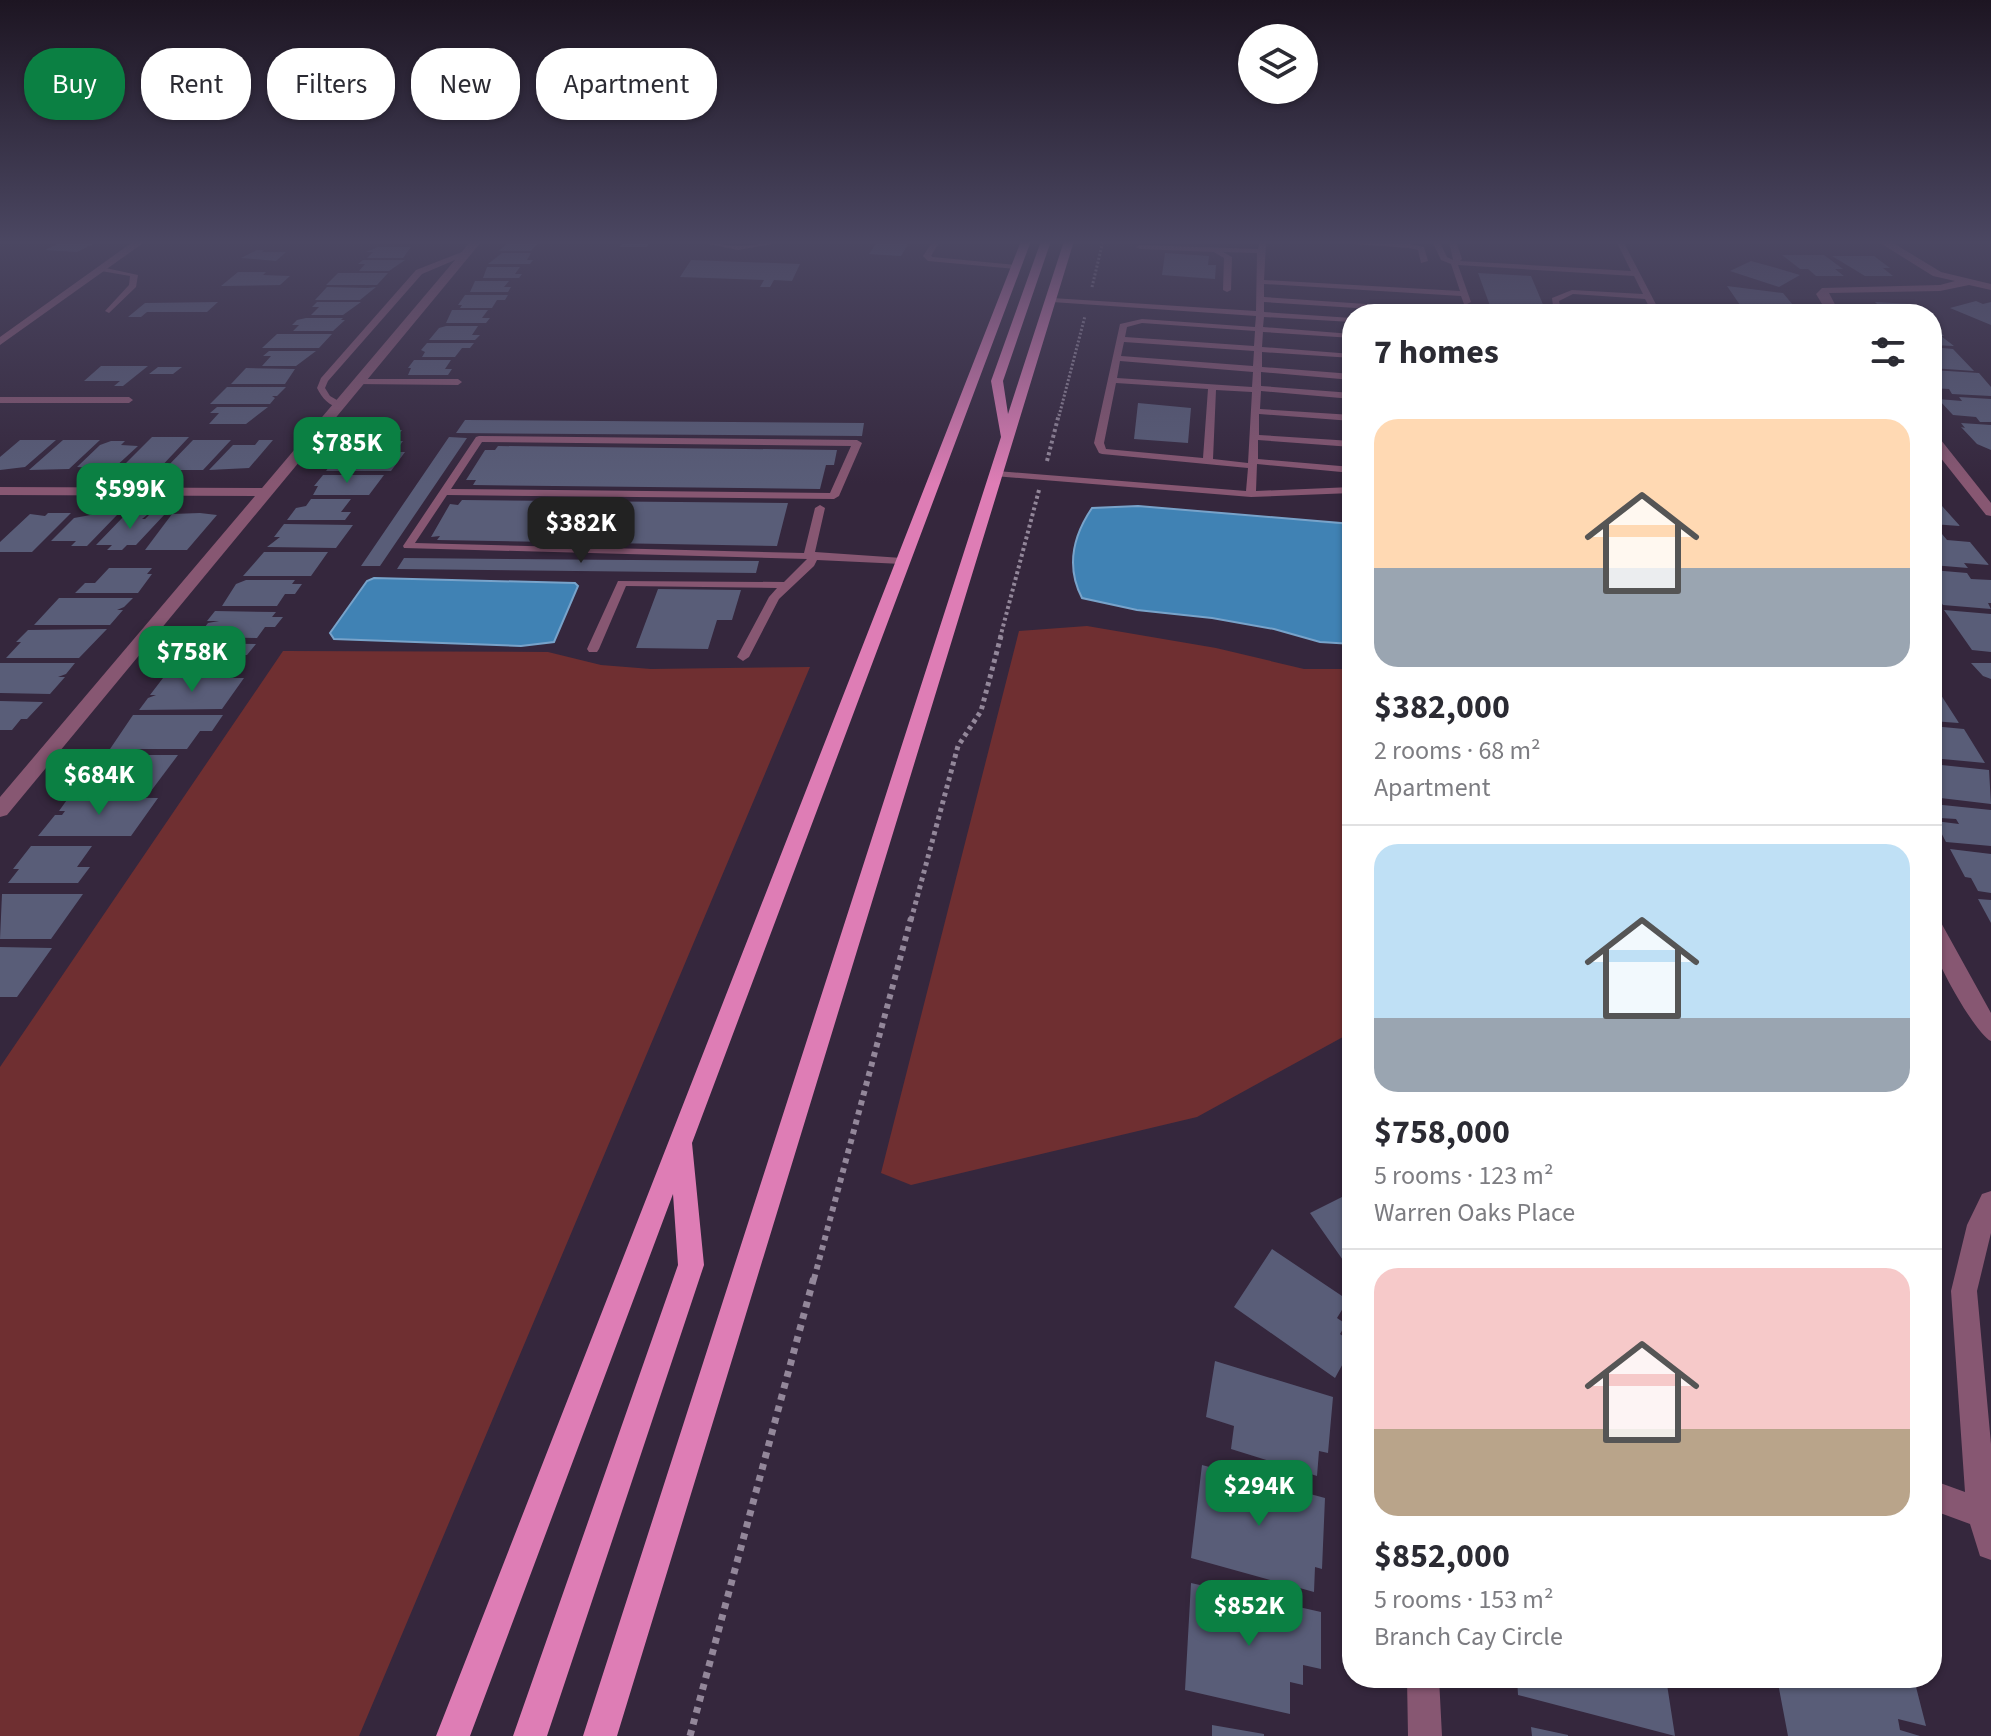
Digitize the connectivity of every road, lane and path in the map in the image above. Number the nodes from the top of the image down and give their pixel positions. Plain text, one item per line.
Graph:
1 (28, 322) edge
2 (375, 322) edge
3 (408, 322) edge
4 (995, 322) edge
5 (1018, 322) edge
6 (1045, 322) edge
7 (1083, 322) edge
8 (1135, 322) edge
9 (1157, 322) edge
10 (1259, 322) edge
11 (1258, 329) junction
12 (1342, 335) edge
13 (1121, 339) junction
14 (0, 342) edge
15 (1258, 349) junction
16 (1342, 355) edge
17 (1117, 358) junction
18 (1257, 370) junction
19 (1342, 376) edge
20 (1112, 380) junction
21 (358, 382) junction
22 (458, 382) dead end
23 (1212, 387) junction
24 (1256, 389) junction
25 (1342, 395) edge
26 (0, 400) edge
27 (129, 400) dead end
28 (339, 405) junction
29 (1255, 411) junction
30 (1342, 417) edge
31 (1254, 437) junction
32 (1008, 438) junction
33 (1342, 443) edge
34 (1942, 451) edge
35 (1208, 462) junction
36 (1046, 463) dead end
37 (1253, 463) junction
38 (1342, 469) edge
39 (997, 474) junction
40 (1342, 490) edge
41 (0, 491) edge
42 (267, 492) junction
43 (444, 492) junction
44 (1038, 493) dead end
45 (1251, 494) junction
46 (820, 508) dead end
47 (1991, 512) edge
48 (811, 555) junction
49 (902, 561) junction
50 (786, 585) junction
51 (593, 649) dead end
52 (743, 657) dead end
53 (0, 810) edge
54 (1942, 944) edge
55 (1991, 1031) edge
56 (682, 1142) junction
57 (1991, 1203) edge
58 (1942, 1499) edge
59 (1982, 1513) junction
60 (1991, 1545) edge
61 (1423, 1688) edge
62 (453, 1736) edge
63 (530, 1736) edge
64 (600, 1736) edge
65 (690, 1736) edge
66 (1425, 1736) edge

1 - 14 street
2 - 28 lane
3 - 21 street
4 - 49 main road
5 - 32 main road
6 - 32 main road
7 - 36 path
8 - 13 lane
9 - 11 lane
10 - 11 lane
11 - 12 lane
11 - 15 lane
13 - 15 lane
13 - 17 lane
15 - 16 lane
15 - 18 lane
17 - 18 lane
17 - 20 lane
18 - 19 lane
18 - 24 lane
20 - 23 lane
20 - 35 lane
21 - 22 lane
21 - 28 street
23 - 24 lane
23 - 35 lane
24 - 25 lane
24 - 29 lane
26 - 27 lane
28 - 42 street
29 - 30 lane
29 - 31 lane
31 - 33 lane
31 - 37 lane
32 - 39 main road
34 - 47 street
35 - 37 lane
37 - 38 lane
37 - 45 lane
39 - 45 lane
39 - 64 main road
40 - 45 lane
41 - 42 street
42 - 53 street
43 - 43 lane
43 - 48 lane
44 - 65 path
46 - 48 lane
48 - 49 lane
48 - 50 lane
49 - 56 main road
50 - 51 lane
50 - 52 lane
54 - 55 street
56 - 62 main road
56 - 63 main road
57 - 59 street
58 - 59 street
59 - 60 street
61 - 66 street

